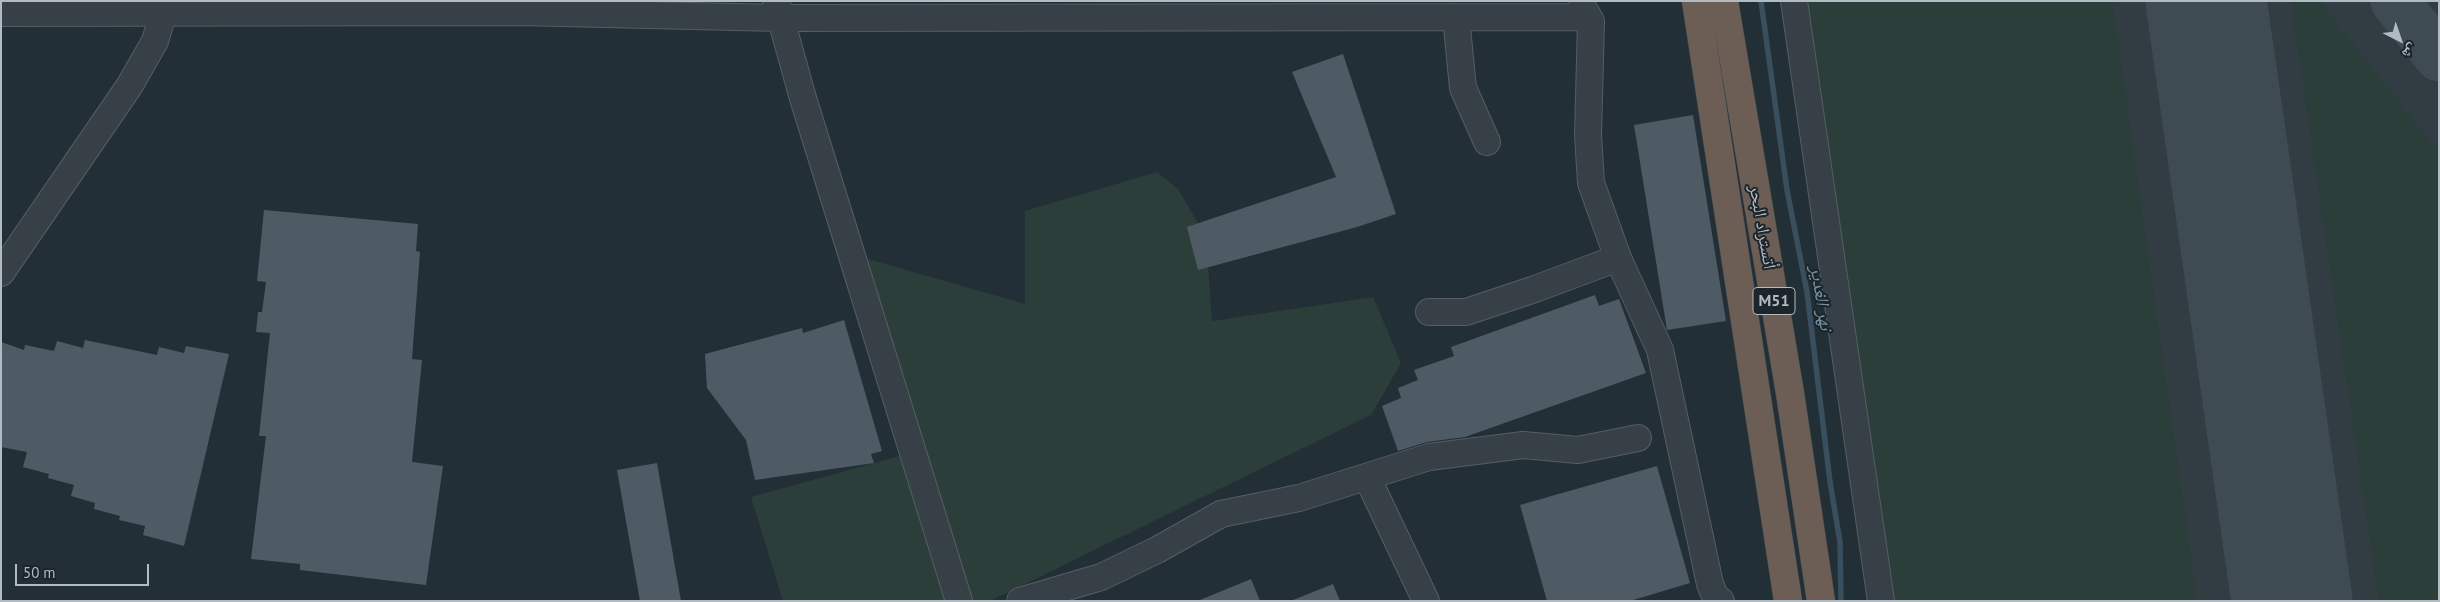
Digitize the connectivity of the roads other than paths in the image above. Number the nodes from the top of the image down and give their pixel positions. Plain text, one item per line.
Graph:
1 (1696, 1) edge
2 (1724, 1) edge
3 (1794, 1) edge
4 (167, 6) edge
5 (778, 9) edge
6 (1104, 9) edge
7 (1394, 9) edge
8 (1430, 9) edge
9 (1585, 11) edge
10 (1, 13) edge
11 (1456, 17) junction
12 (1487, 142) dead end
13 (1618, 258) junction
14 (1, 273) edge
15 (1429, 312) dead end
16 (1638, 438) dead end
17 (1367, 477) junction
18 (959, 601) edge
19 (1020, 601) edge
20 (1426, 601) edge
21 (1721, 601) edge
22 (1788, 601) edge
23 (1821, 601) edge
24 (1882, 601) edge

1 - 22 highway, أتستراد البحر / M51
2 - 23 highway, أتستراد البحر / M51
3 - 24 street
4 - 5 street
4 - 10 street
4 - 14 street
5 - 6 street
5 - 18 street
6 - 7 street
7 - 8 street
8 - 11 street
9 - 11 street
9 - 13 street
11 - 12 street
13 - 15 street
13 - 21 street
16 - 17 street
17 - 19 street
17 - 20 street

